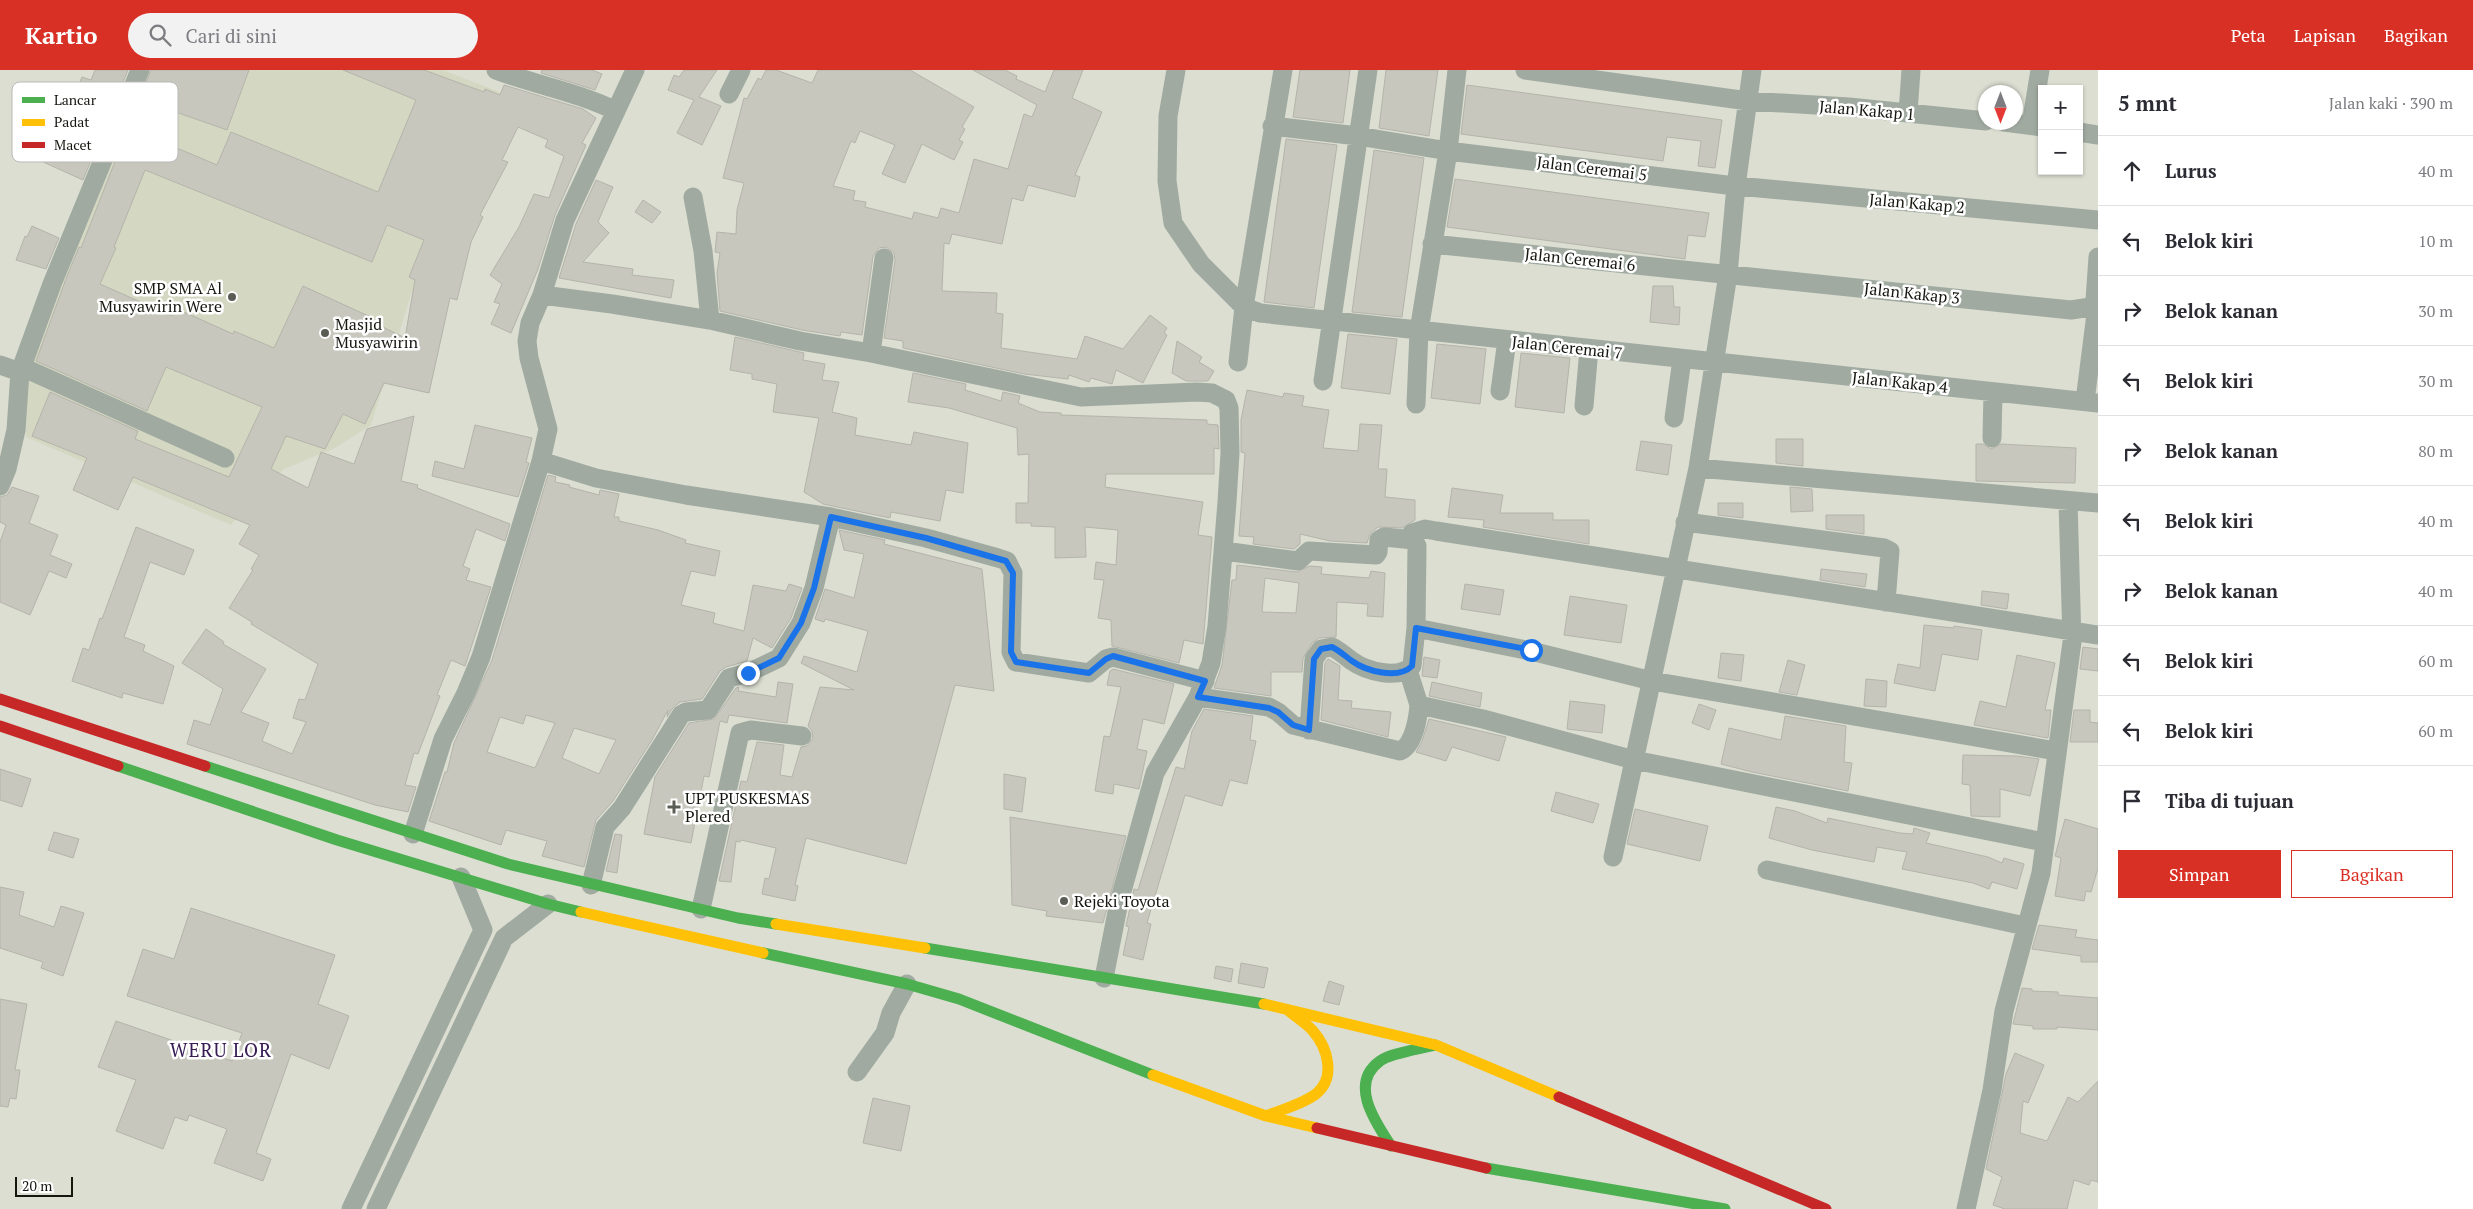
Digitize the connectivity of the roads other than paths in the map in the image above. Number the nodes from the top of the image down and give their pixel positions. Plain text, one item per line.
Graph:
1 (140, 70) edge
2 (496, 70) edge
3 (635, 70) edge
4 (741, 70) edge
5 (1176, 70) edge
6 (1283, 70) edge
7 (1368, 70) edge
8 (1456, 70) edge
9 (1525, 70) edge
10 (1752, 70) edge
11 (1911, 70) edge
12 (2040, 70) edge
13 (135, 82) edge
14 (729, 94) dead end
15 (1748, 101) junction
16 (616, 111) junction
17 (1908, 113) junction
18 (1978, 120) edge
19 (2023, 124) edge
20 (1272, 126) junction
21 (2036, 126) edge
22 (2083, 133) edge
23 (2098, 135) edge
24 (1358, 136) junction
25 (1448, 151) junction
26 (102, 162) edge
27 (1736, 186) junction
28 (693, 197) dead end
29 (2098, 220) edge
30 (1432, 244) junction
31 (2098, 257) edge
32 (884, 258) dead end
33 (1728, 274) junction
34 (542, 295) junction
35 (2097, 306) edge
36 (1244, 307) junction
37 (710, 320) junction
38 (1330, 322) junction
39 (1419, 331) junction
40 (1507, 340) junction
41 (1589, 349) junction
42 (871, 353) junction
43 (1682, 359) junction
44 (1238, 362) dead end
45 (1715, 363) junction
46 (0, 365) edge
47 (21, 370) junction
48 (1323, 380) dead end
49 (1500, 391) dead end
50 (1993, 392) junction
51 (2091, 402) edge
52 (1416, 404) dead end
53 (1584, 406) dead end
54 (1674, 418) dead end
55 (1992, 438) dead end
56 (225, 458) dead end
57 (541, 461) junction
58 (1698, 468) junction
59 (2, 474) edge
60 (2068, 500) junction
61 (2098, 502) edge
62 (831, 517) junction
63 (1685, 522) junction
64 (1410, 539) junction
65 (1224, 552) junction
66 (1674, 568) junction
67 (1886, 602) junction
68 (1416, 628) junction
69 (2072, 630) junction
70 (2098, 635) edge
71 (1408, 670) junction
72 (1652, 681) junction
73 (1201, 689) junction
74 (0, 698) edge
75 (1419, 705) junction
76 (0, 726) edge
77 (1309, 730) junction
78 (802, 736) dead end
79 (2056, 751) junction
80 (1634, 760) junction
81 (413, 834) junction
82 (2044, 842) junction
83 (1613, 857) dead end
84 (1767, 870) dead end
85 (461, 877) junction
86 (591, 885) junction
87 (548, 904) junction
88 (700, 909) junction
89 (2025, 926) junction
90 (1104, 978) junction
91 (907, 984) junction
92 (1286, 1008) junction
93 (1436, 1045) junction
94 (856, 1072) dead end
95 (398, 1111) junction
96 (1266, 1116) junction
97 (418, 1120) junction
98 (1391, 1146) junction
99 (351, 1209) edge
100 (376, 1209) edge
101 (1725, 1209) edge
102 (1826, 1209) edge
103 (1966, 1209) edge

1 - 13 street
2 - 16 street
3 - 16 street
4 - 14 street
5 - 36 street
6 - 20 street
7 - 24 street
8 - 25 street
9 - 15 street, Jalan Kakap 1
10 - 15 street
11 - 17 street
12 - 21 street
15 - 17 street, Jalan Kakap 1
15 - 27 street
16 - 34 street
17 - 18 street, Jalan Kakap 1
19 - 21 street
20 - 24 street, Jalan Ceremai 5
20 - 36 street
22 - 23 street
24 - 25 street, Jalan Ceremai 5
24 - 38 street
25 - 27 street, Jalan Ceremai 5
25 - 30 street
26 - 47 street
27 - 29 street, Jalan Kakap 2
27 - 33 street
28 - 37 street
30 - 33 street, Jalan Ceremai 6
30 - 39 street
31 - 35 street
32 - 42 street
33 - 35 street, Jalan Kakap 3
33 - 45 street
34 - 37 street
34 - 57 street
35 - 51 street
36 - 38 street, Jalan Ceremai 7
36 - 44 street
37 - 42 street
38 - 39 street, Jalan Ceremai 7
38 - 48 street
39 - 40 street, Jalan Ceremai 7
39 - 52 street
40 - 41 street, Jalan Ceremai 7
40 - 49 street
41 - 43 street, Jalan Ceremai 7
41 - 53 street
42 - 65 street
43 - 45 street, Jalan Ceremai 7
43 - 54 street
45 - 50 street, Jalan Kakap 4
45 - 58 street
46 - 47 street
47 - 56 street
47 - 59 street
50 - 51 street, Jalan Kakap 4
50 - 55 street
57 - 62 street
57 - 81 street
58 - 60 street
58 - 63 street
60 - 61 street
60 - 69 street
62 - 73 street
62 - 86 street
63 - 66 street
63 - 67 street
64 - 65 street
64 - 66 street
64 - 68 street
65 - 73 street
66 - 67 street
66 - 72 street
67 - 69 street
68 - 71 street
68 - 72 street
69 - 70 street
69 - 79 street
71 - 75 street
71 - 77 street
72 - 79 street
72 - 80 street
73 - 77 street
73 - 90 street
74 - 81 highway
75 - 77 street
75 - 80 street
76 - 85 highway
78 - 88 street
79 - 82 street
80 - 82 street
80 - 83 street
81 - 86 highway
82 - 89 street
84 - 89 street
85 - 87 highway
85 - 95 street
86 - 88 highway
87 - 91 highway
87 - 97 street
88 - 90 highway
89 - 103 street
90 - 92 highway
91 - 94 street
91 - 96 highway
92 - 93 highway
92 - 96 highway
93 - 98 highway
93 - 102 highway
95 - 97 street
95 - 99 street
96 - 98 highway
97 - 100 street
98 - 101 highway

